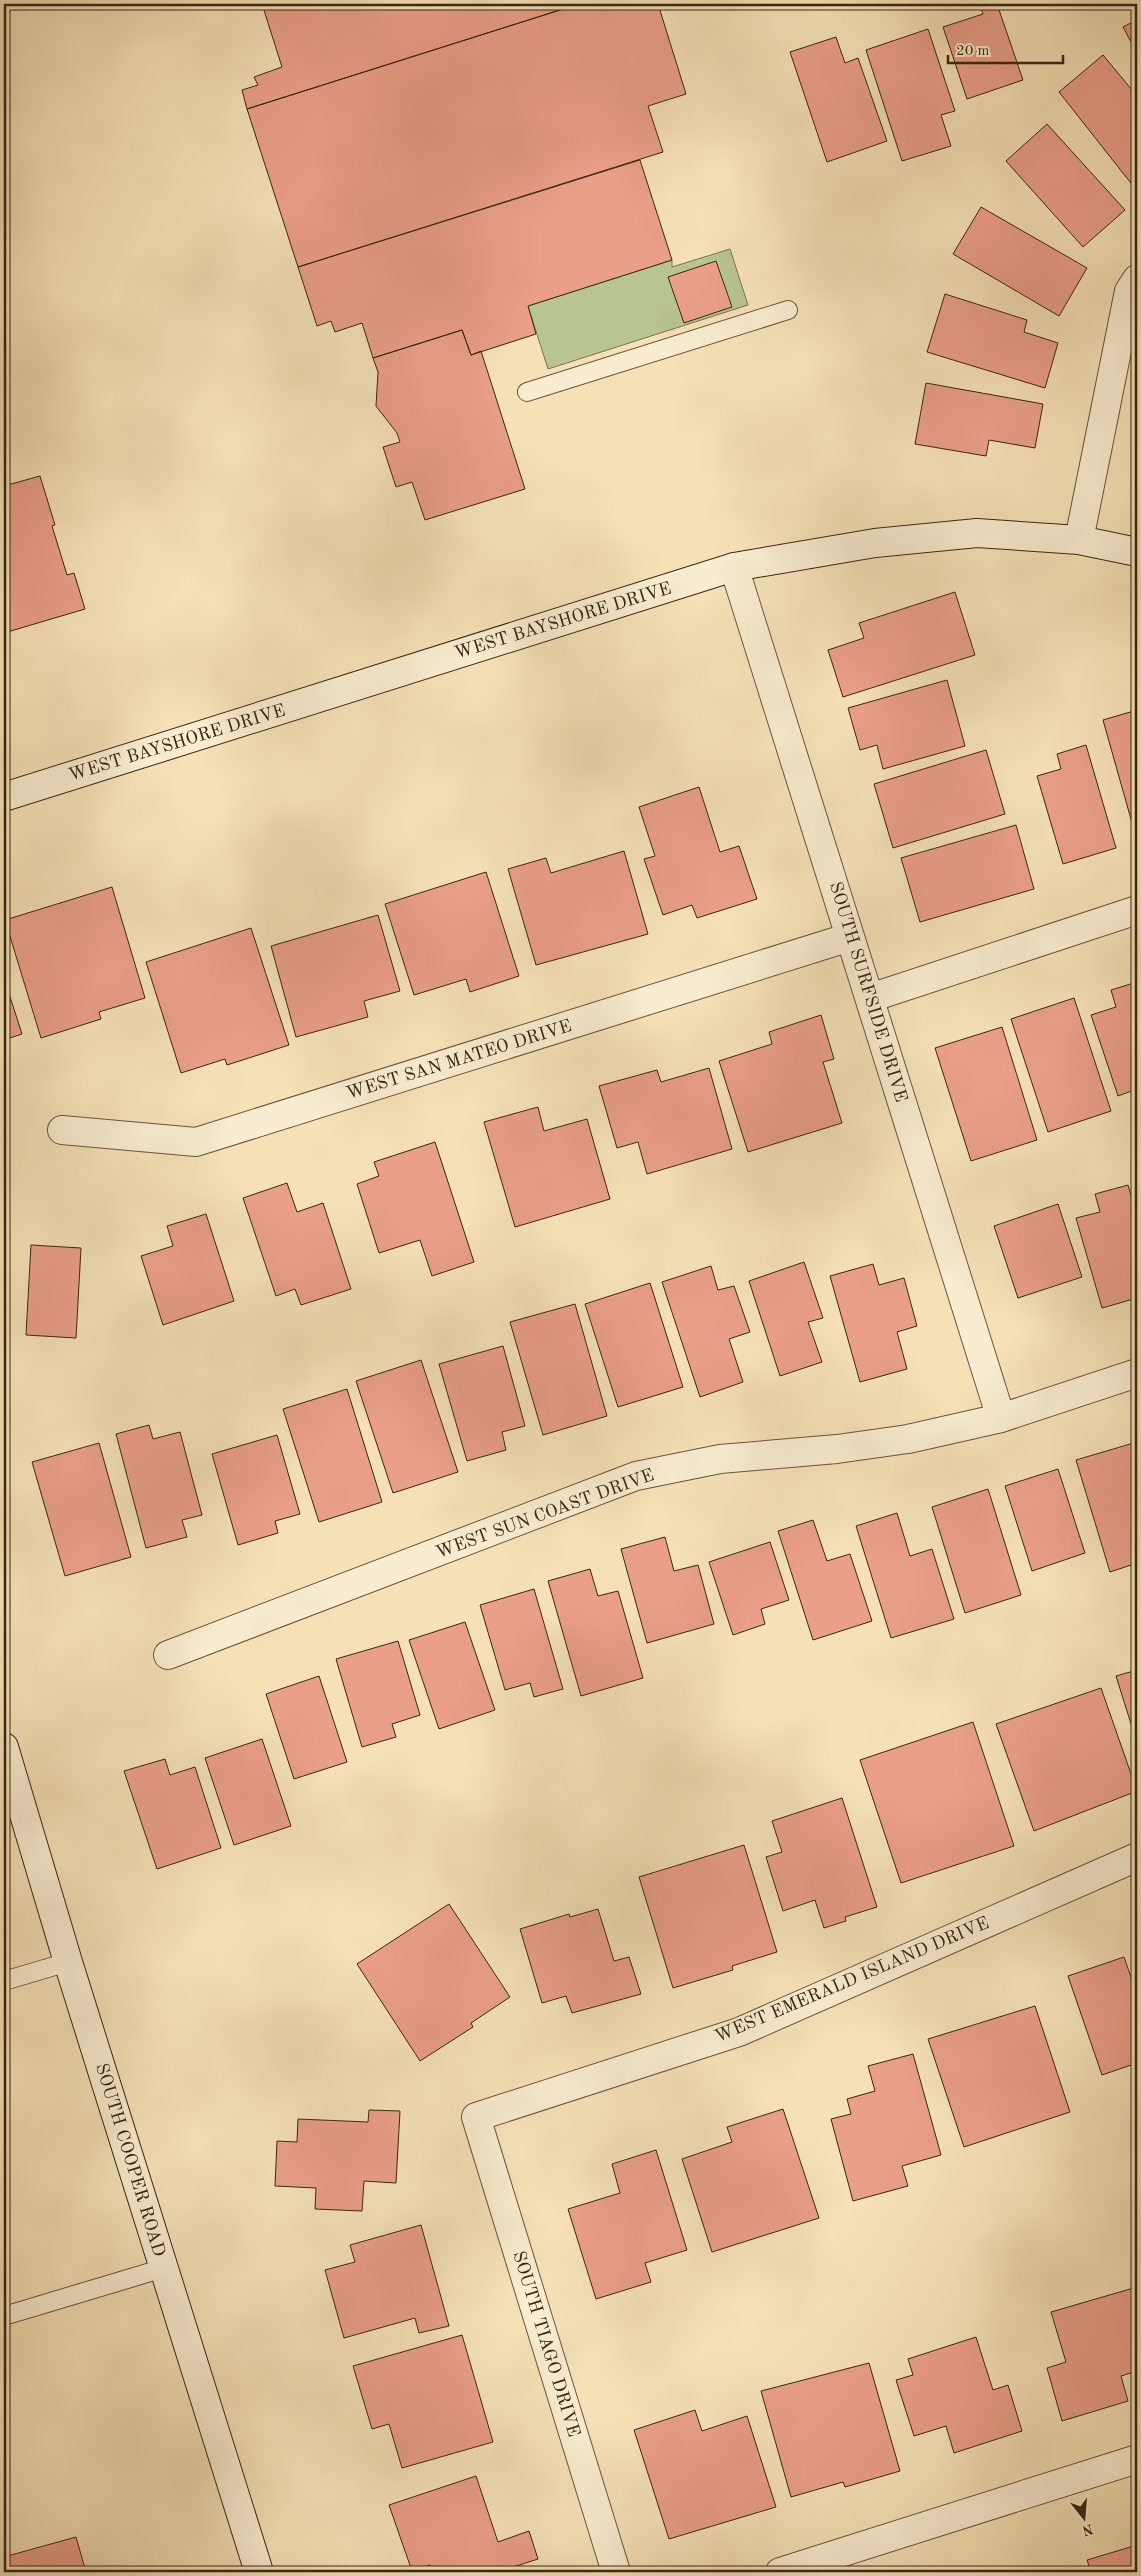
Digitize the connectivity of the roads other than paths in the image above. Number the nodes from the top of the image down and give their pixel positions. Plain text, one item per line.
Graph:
1 (1137, 279) edge
2 (788, 310) dead end
3 (527, 392) dead end
4 (1079, 540) junction
5 (1137, 552) edge
6 (734, 568) junction
7 (4, 797) edge
8 (1137, 910) edge
9 (850, 937) junction
10 (870, 998) junction
11 (62, 1130) dead end
12 (1137, 1373) edge
13 (1001, 1418) junction
14 (168, 1655) dead end
15 (4, 1747) edge
16 (1137, 1857) edge
17 (68, 1962) junction
18 (4, 1981) edge
19 (476, 2117) joint
20 (164, 2268) junction
21 (4, 2316) edge
22 (1137, 2459) edge
23 (259, 2572) edge
24 (616, 2572) edge
25 (780, 2572) edge

1 - 4 street
2 - 3 lane
4 - 5 street, WEST BAYSHORE DRIVE
4 - 6 street, WEST BAYSHORE DRIVE
6 - 7 street, WEST BAYSHORE DRIVE
6 - 9 street, SOUTH SURFSIDE DRIVE
8 - 10 street
9 - 10 street, SOUTH SURFSIDE DRIVE
9 - 11 street, WEST SAN MATEO DRIVE
10 - 13 street, SOUTH SURFSIDE DRIVE
12 - 13 street, WEST SUN COAST DRIVE
13 - 14 street, WEST SUN COAST DRIVE
15 - 17 street, SOUTH COOPER ROAD
16 - 19 street, WEST EMERALD ISLAND DRIVE
17 - 18 lane
17 - 20 street, SOUTH COOPER ROAD
19 - 24 street, SOUTH TIAGO DRIVE
20 - 21 lane
20 - 23 street, SOUTH COOPER ROAD
22 - 25 street

